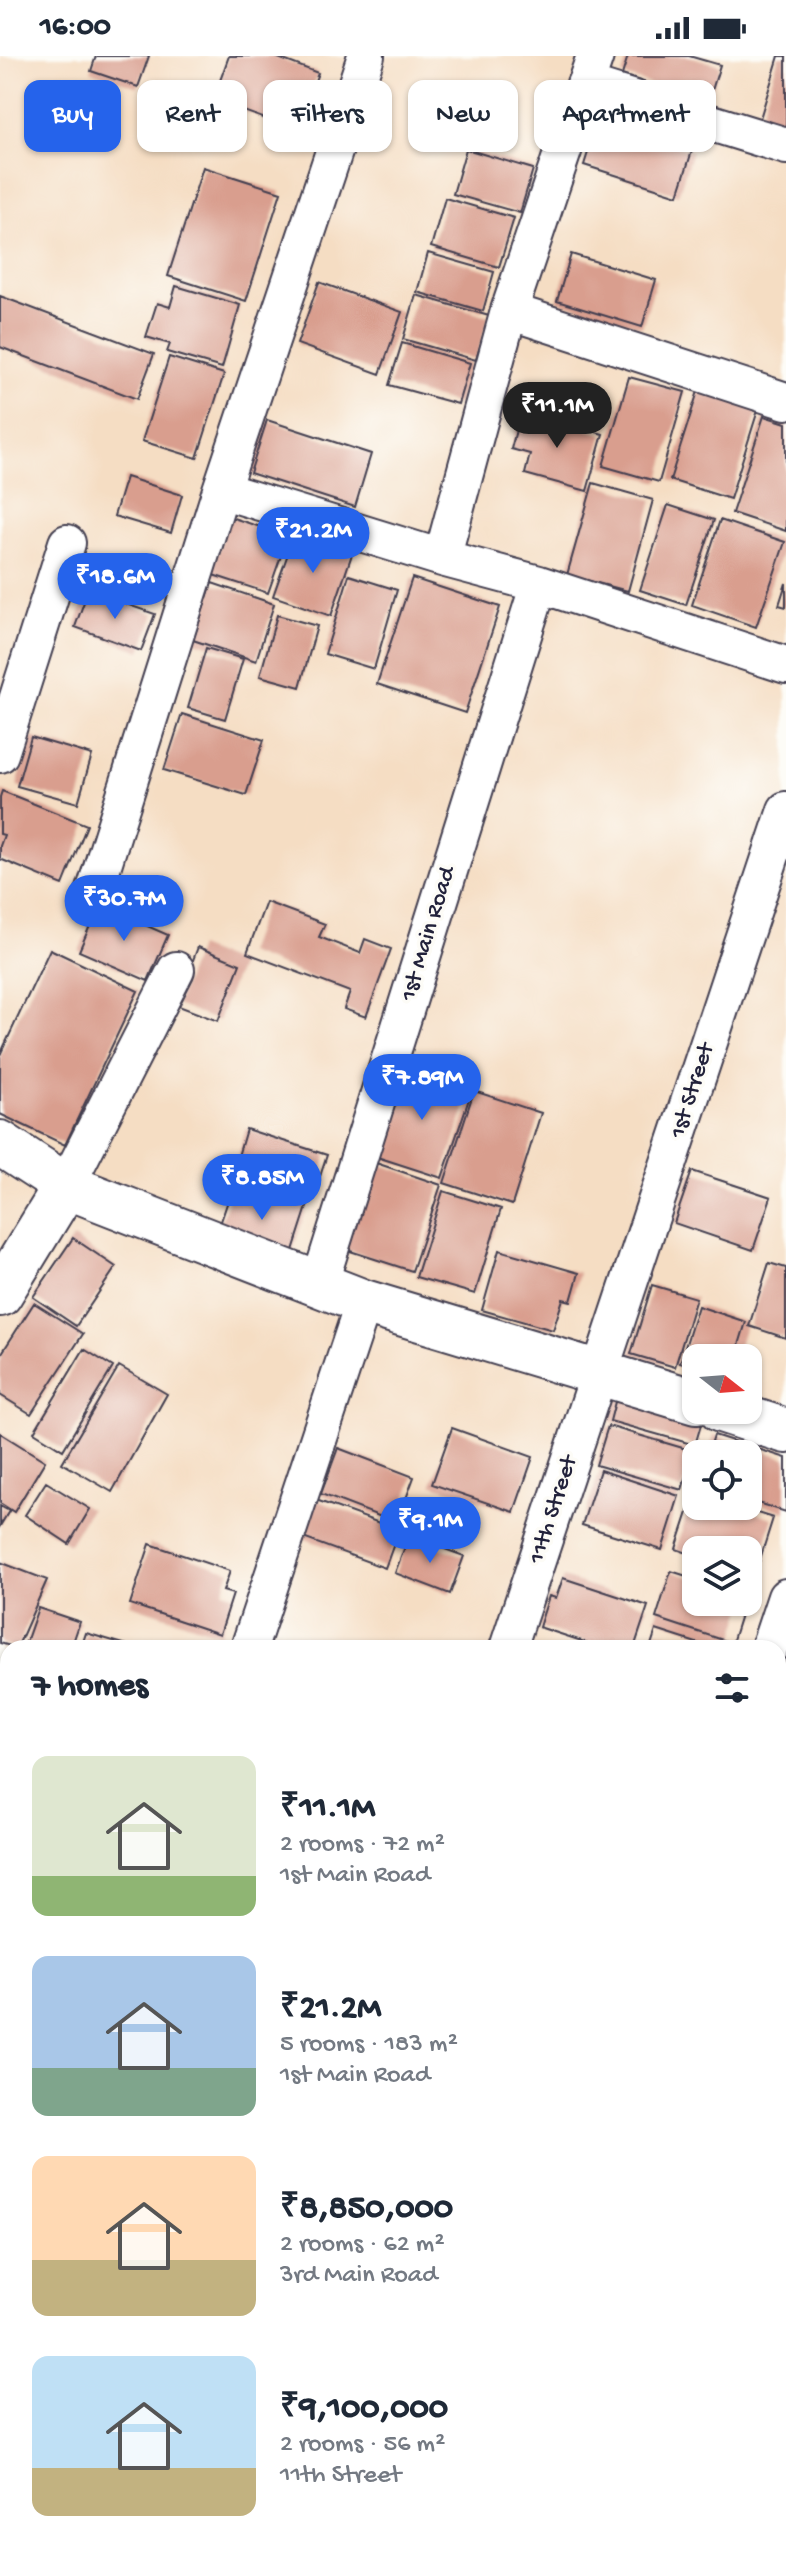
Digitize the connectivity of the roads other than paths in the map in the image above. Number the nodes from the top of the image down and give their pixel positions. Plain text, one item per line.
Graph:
1 (366, 56) edge
2 (590, 70) edge
3 (786, 146) edge
4 (509, 311) junction
5 (786, 401) edge
6 (221, 490) junction
7 (67, 543) dead end
8 (442, 558) junction
9 (539, 584) junction
10 (786, 665) edge
11 (0, 754) edge
12 (786, 810) edge
13 (94, 893) dead end
14 (176, 970) dead end
15 (0, 1143) edge
16 (66, 1186) junction
17 (319, 1285) junction
18 (0, 1294) edge
19 (364, 1302) junction
20 (600, 1372) junction
21 (682, 1398) edge
22 (762, 1423) edge
23 (786, 1431) edge
24 (786, 1597) edge
25 (252, 1640) edge
26 (511, 1640) edge
27 (772, 1640) edge

1 - 6 street
2 - 3 street
2 - 4 street
4 - 5 street
4 - 8 street
6 - 8 street
6 - 13 street
7 - 11 street
8 - 9 street
9 - 10 street
9 - 17 street, 1st Main Road
12 - 20 street, 1st Street
14 - 16 street
15 - 16 street
16 - 17 street
16 - 18 street
17 - 19 street
19 - 20 street
19 - 25 street
20 - 21 street
20 - 26 street, 11th Street
22 - 23 street
24 - 27 street

